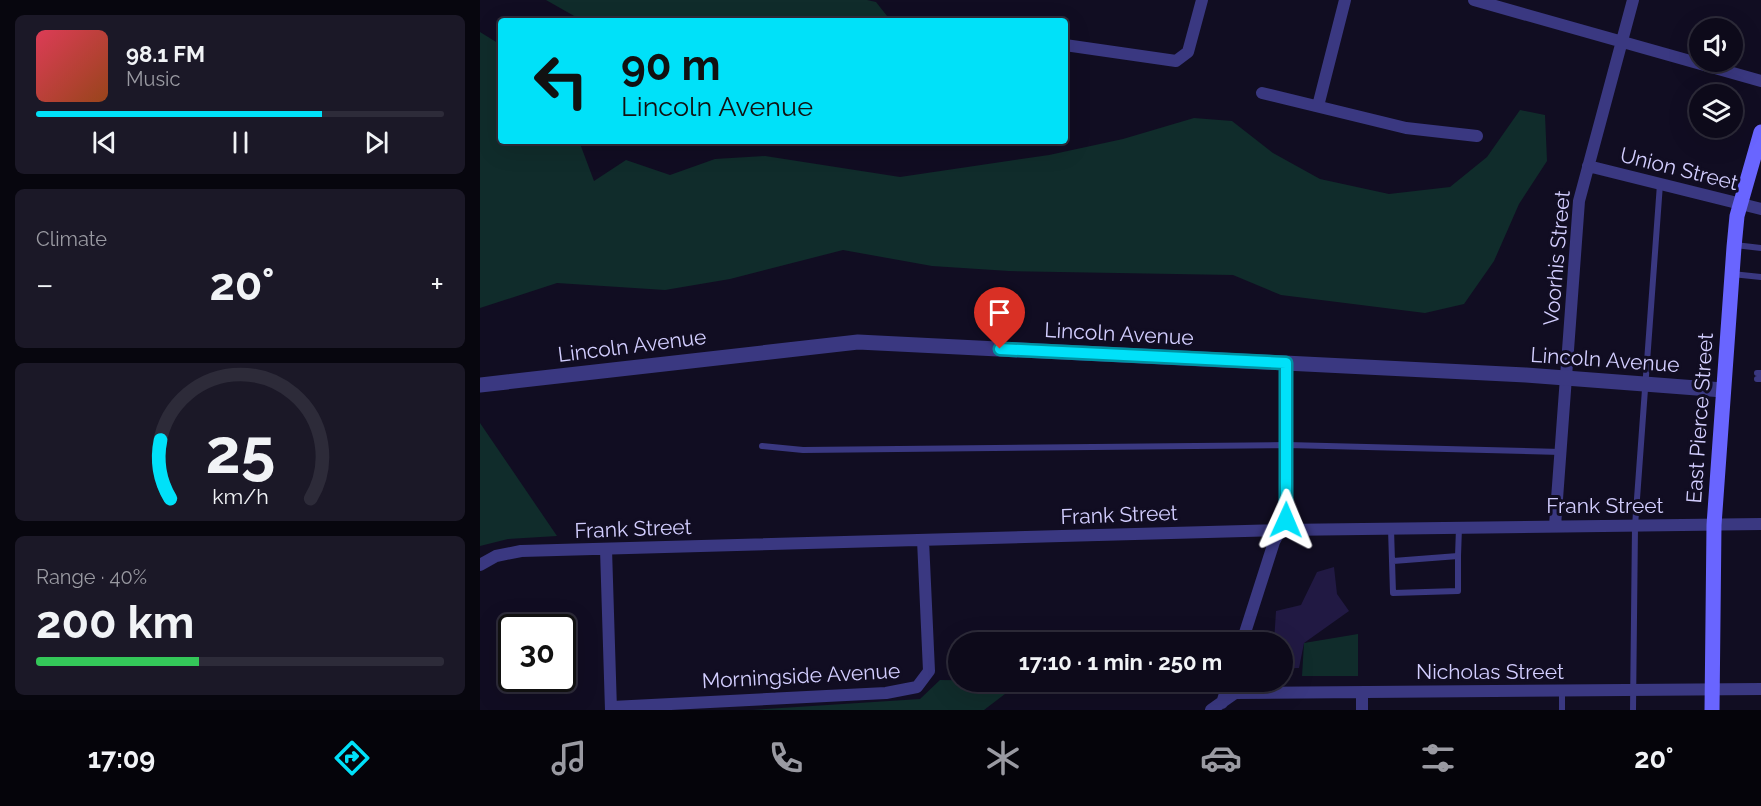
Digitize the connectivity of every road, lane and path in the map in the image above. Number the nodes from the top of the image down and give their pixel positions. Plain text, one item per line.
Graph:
1 (1202, 0) edge
2 (1345, 0) edge
3 (1474, 0) edge
4 (1633, 0) edge
5 (1489, 2) edge
6 (1621, 42) junction
7 (1068, 45) edge
8 (1761, 81) edge
9 (1262, 93) dead end
10 (1318, 106) junction
11 (1761, 132) edge
12 (1477, 136) dead end
13 (1588, 166) junction
14 (1660, 184) junction
15 (1740, 204) junction
16 (1761, 209) edge
17 (1734, 245) junction
18 (1761, 248) edge
19 (1731, 274) junction
20 (1761, 277) edge
21 (1286, 363) junction
22 (1566, 378) junction
23 (480, 385) edge
24 (1646, 385) junction
25 (1723, 390) junction
26 (1287, 445) junction
27 (762, 446) dead end
28 (1561, 452) junction
29 (1714, 525) junction
30 (1761, 525) edge
31 (1555, 526) junction
32 (1635, 526) junction
33 (1391, 528) junction
34 (1459, 528) junction
35 (1281, 530) junction
36 (923, 540) junction
37 (606, 549) junction
38 (1458, 556) junction
39 (1393, 561) junction
40 (480, 565) edge
41 (1245, 632) edge
42 (1761, 689) edge
43 (1634, 690) junction
44 (1712, 690) junction
45 (1562, 691) junction
46 (1362, 693) junction
47 (1221, 706) edge
48 (611, 708) edge
49 (1211, 710) edge
50 (1362, 710) edge
51 (1562, 710) edge
52 (1633, 710) edge
53 (1712, 710) edge

1 - 7 street
2 - 10 street
3 - 5 street
4 - 6 street, Voorhis Street
5 - 6 street
6 - 8 street
6 - 13 street, Voorhis Street
9 - 10 street
10 - 12 street
11 - 15 main road, East Pierce Street
13 - 14 street, Union Street
13 - 22 street, Voorhis Street
14 - 15 street, Union Street
14 - 24 lane
15 - 16 street, Union Street
15 - 17 main road, East Pierce Street
17 - 18 lane
17 - 19 main road, East Pierce Street
19 - 20 lane
19 - 25 main road, East Pierce Street
21 - 22 street, Lincoln Avenue
21 - 23 street, Lincoln Avenue
21 - 26 street
22 - 24 street, Lincoln Avenue
22 - 28 street, Voorhis Street
24 - 25 street, Lincoln Avenue
24 - 32 lane
25 - 29 main road, East Pierce Street
26 - 27 lane
26 - 28 lane
26 - 35 street
28 - 31 street, Voorhis Street
29 - 30 street, Frank Street
29 - 32 street, Frank Street
29 - 44 main road, East Pierce Street
31 - 32 street, Frank Street
31 - 34 street, Frank Street
32 - 43 lane
33 - 34 street, Frank Street
33 - 35 street, Frank Street
33 - 39 lane
34 - 38 lane
35 - 36 street, Frank Street
35 - 41 street
36 - 37 street, Frank Street
36 - 48 street, Morningside Avenue
37 - 40 street, Frank Street
37 - 48 street
38 - 39 lane
38 - 39 lane
42 - 44 street, Nicholas Street
43 - 44 street, Nicholas Street
43 - 45 street, Nicholas Street
43 - 52 lane
44 - 53 main road, East Pierce Street
45 - 46 street, Nicholas Street
45 - 51 lane
46 - 47 street, Nicholas Street
46 - 50 street
47 - 49 street, Nicholas Street

